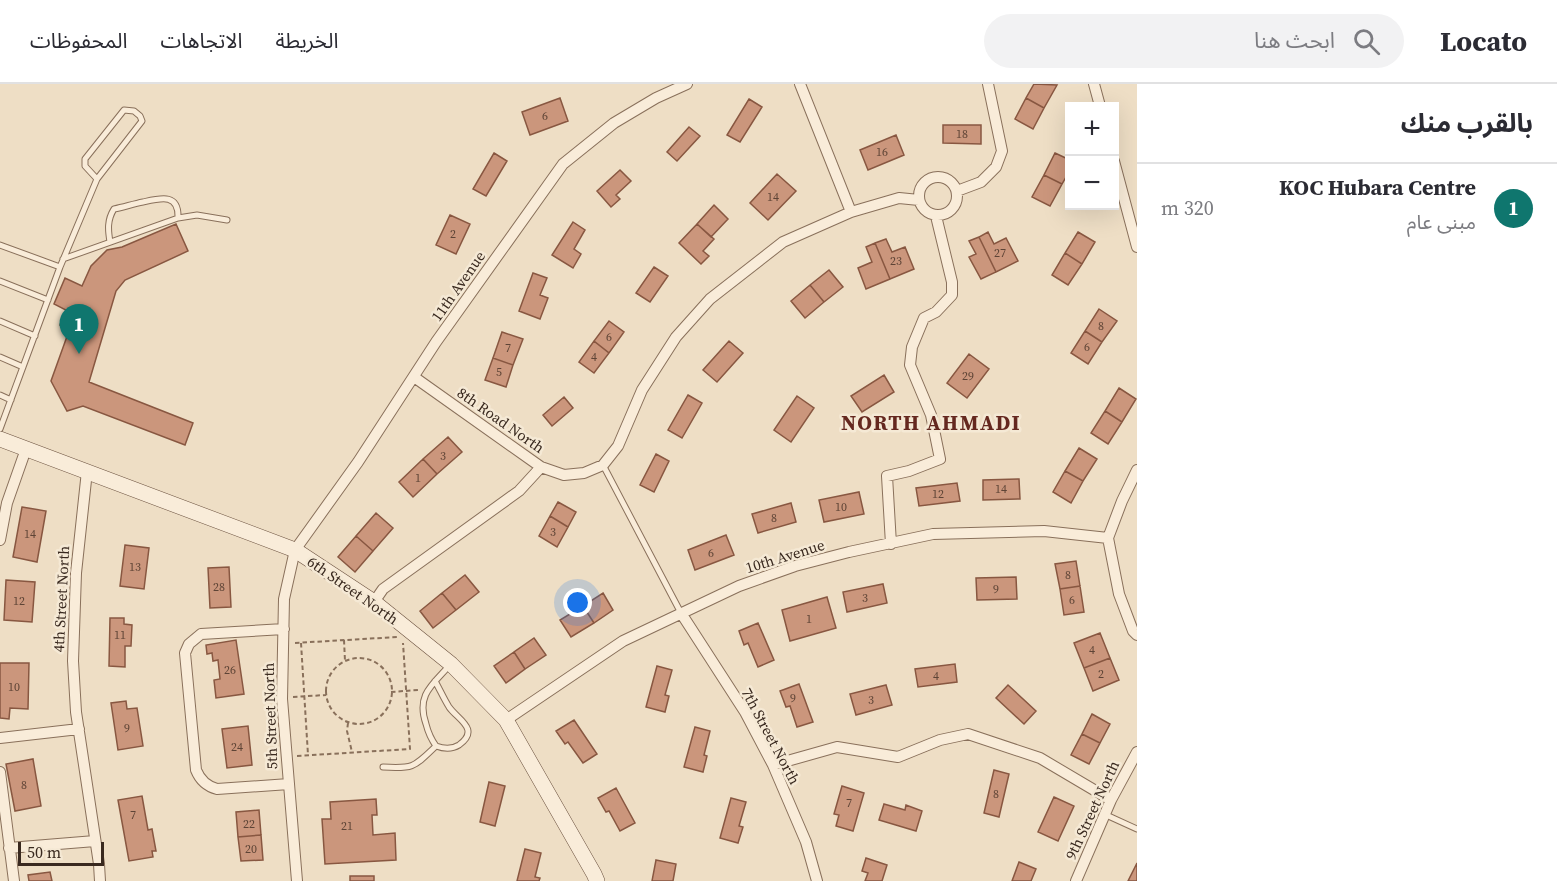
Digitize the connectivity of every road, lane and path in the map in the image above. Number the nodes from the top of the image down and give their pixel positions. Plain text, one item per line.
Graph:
1 (687, 84) edge
2 (800, 84) edge
3 (988, 84) edge
4 (1094, 84) edge
5 (1099, 102) edge
6 (97, 179) junction
7 (1119, 180) edge
8 (957, 191) junction
9 (919, 200) junction
10 (851, 212) junction
11 (936, 216) junction
12 (178, 218) junction
13 (227, 220) dead end
14 (110, 243) junction
15 (0, 245) edge
16 (1137, 247) edge
17 (63, 259) junction
18 (60, 267) junction
19 (0, 281) edge
20 (48, 300) junction
21 (0, 321) edge
22 (35, 336) junction
23 (0, 357) edge
24 (23, 367) junction
25 (414, 377) junction
26 (0, 395) edge
27 (11, 400) junction
28 (0, 429) edge
29 (0, 439) edge
30 (26, 449) junction
31 (603, 465) junction
32 (541, 467) junction
33 (1137, 470) edge
34 (87, 471) junction
35 (1108, 538) junction
36 (0, 540) edge
37 (891, 544) junction
38 (296, 550) junction
39 (374, 602) junction
40 (681, 613) junction
41 (284, 628) junction
42 (1137, 635) edge
43 (344, 640) junction
44 (283, 642) junction
45 (301, 643) junction
46 (345, 661) junction
47 (451, 664) junction
48 (435, 681) junction
49 (406, 691) junction
50 (392, 692) junction
51 (427, 692) junction
52 (326, 695) junction
53 (304, 697) junction
54 (282, 699) junction
55 (506, 720) junction
56 (348, 723) junction
57 (79, 729) junction
58 (0, 738) edge
59 (435, 746) junction
60 (1137, 752) edge
61 (352, 753) junction
62 (308, 755) junction
63 (286, 757) junction
64 (773, 765) junction
65 (383, 767) dead end
66 (0, 772) edge
67 (289, 784) junction
68 (1110, 800) junction
69 (1104, 814) junction
70 (1137, 830) edge
71 (95, 841) junction
72 (9, 848) junction
73 (14, 881) edge
74 (100, 881) edge
75 (297, 881) edge
76 (597, 881) edge
77 (817, 881) edge
78 (1076, 881) edge

1 - 25 street, 11th Avenue
2 - 10 street
3 - 8 street
4 - 5 street
6 - 6 lane
6 - 17 lane
7 - 16 street
8 - 9 street
8 - 11 street
9 - 10 street
9 - 11 street
10 - 31 street
11 - 37 street
12 - 13 lane
12 - 14 lane
12 - 14 lane
14 - 17 lane
15 - 18 lane
17 - 18 lane
18 - 20 lane
19 - 20 lane
20 - 22 lane
21 - 22 lane
22 - 24 lane
23 - 24 lane
24 - 27 lane
25 - 32 street, 8th Road North
25 - 38 street, 11th Avenue
26 - 27 lane
27 - 28 lane
29 - 30 street, 6th Street North
30 - 34 street, 6th Street North
30 - 36 street
31 - 32 street, 8th Road North
31 - 40 lane
32 - 39 street
33 - 35 street
34 - 38 street, 6th Street North
34 - 57 street, 4th Street North
35 - 37 street, 10th Avenue
35 - 42 street
37 - 40 street, 10th Avenue
38 - 39 street, 6th Street North
38 - 41 street, 5th Street North
39 - 47 street, 6th Street North
40 - 55 street, 10th Avenue
40 - 64 street, 7th Street North
41 - 44 street, 5th Street North
41 - 67 street
43 - 45 path
43 - 46 path
43 - 49 path
44 - 45 path
44 - 54 street, 5th Street North
45 - 53 path
46 - 50 path
46 - 52 path
47 - 48 lane
47 - 55 street, 6th Street North
48 - 51 lane
48 - 59 lane
49 - 50 path
49 - 51 path
49 - 61 path
50 - 56 path
51 - 59 lane
52 - 53 path
52 - 56 path
53 - 54 path
53 - 62 path
54 - 63 street, 5th Street North
55 - 76 street, 6th Street North
56 - 61 path
57 - 58 street
57 - 71 street, 4th Street North
59 - 65 lane
60 - 68 street, 9th Street North
61 - 62 path
62 - 63 path
63 - 67 street, 5th Street North
64 - 68 street
64 - 77 street, 7th Street North
66 - 72 street
67 - 75 street, 5th Street North
68 - 69 street, 9th Street North
69 - 70 lane
69 - 78 street, 9th Street North
71 - 72 street
71 - 74 street, 4th Street North
72 - 73 street

